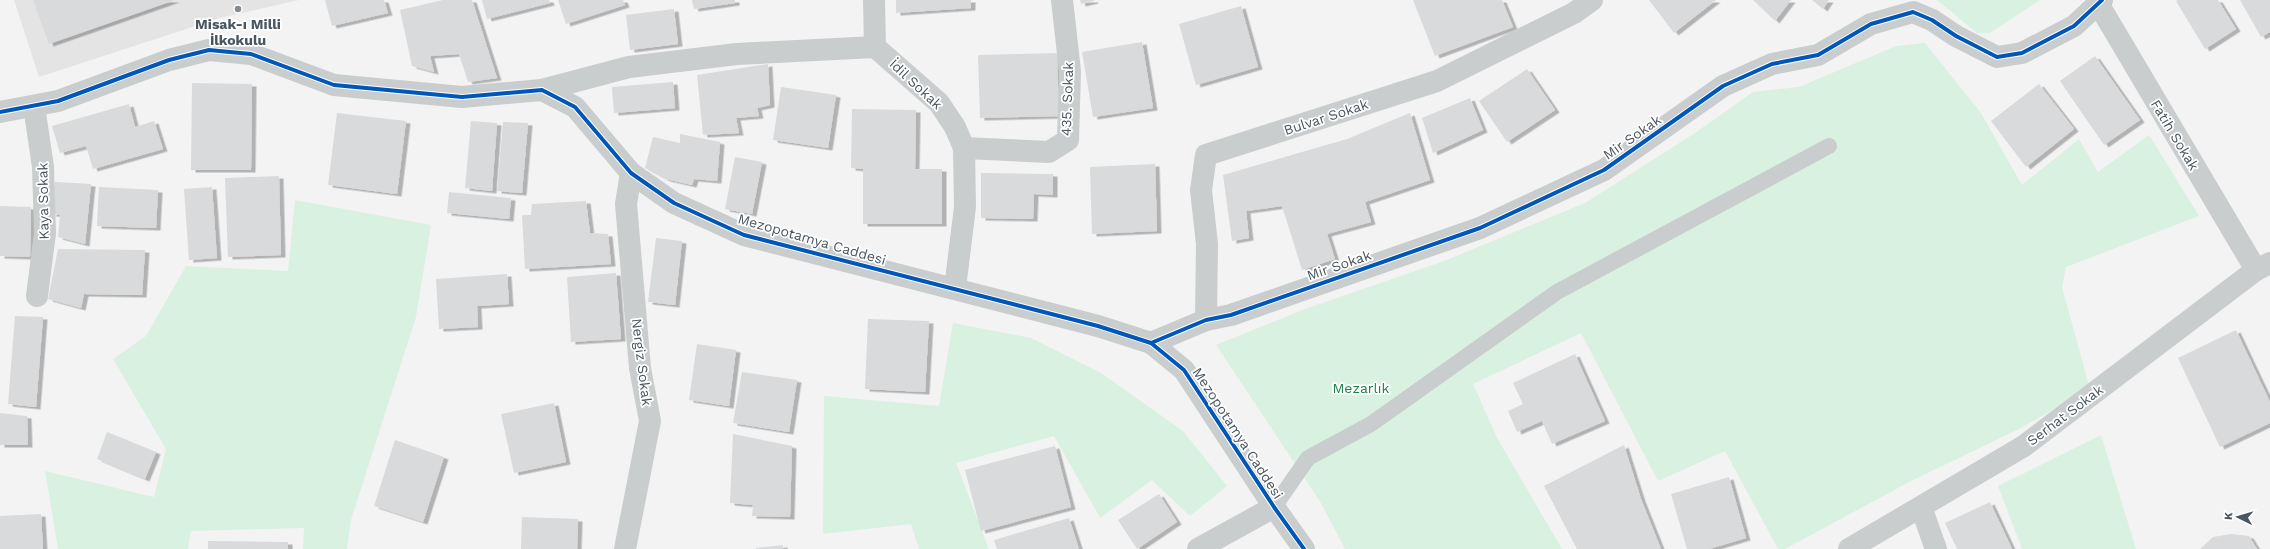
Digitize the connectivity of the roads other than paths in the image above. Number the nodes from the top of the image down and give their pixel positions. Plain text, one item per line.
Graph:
1 (874, 0) edge
2 (1062, 0) edge
3 (1592, 0) edge
4 (2098, 1) edge
5 (1907, 6) edge
6 (876, 47) junction
7 (542, 90) junction
8 (34, 106) junction
9 (0, 112) edge
10 (1829, 146) dead end
11 (964, 148) junction
12 (631, 173) junction
13 (2263, 266) edge
14 (955, 288) junction
15 (37, 296) dead end
16 (1206, 320) junction
17 (1151, 343) junction
18 (1274, 507) junction
19 (1921, 507) junction
20 (625, 549) edge
21 (1198, 549) edge
22 (1304, 549) edge
23 (1849, 549) edge
24 (1936, 549) edge

1 - 6 street
2 - 11 street, 435. Sokak
3 - 16 street, Bulvar Sokak
4 - 5 street, Mir Sokak
4 - 13 street, Fatih Sokak
5 - 16 street, Mir Sokak
6 - 7 street
6 - 11 street, İdil Sokak
7 - 8 street
7 - 12 street, Mezopotamya Caddesi
8 - 9 street
8 - 15 street, Kaya Sokak
10 - 18 lane
11 - 14 street, İdil Sokak
12 - 14 street, Mezopotamya Caddesi
12 - 20 street, Nergiz Sokak
13 - 19 street, Serhat Sokak
14 - 17 street, Mezopotamya Caddesi
16 - 17 street, Mir Sokak
17 - 18 street, Mezopotamya Caddesi
18 - 21 street
18 - 22 street, Mezopotamya Caddesi
19 - 23 street, Serhat Sokak
19 - 24 street

